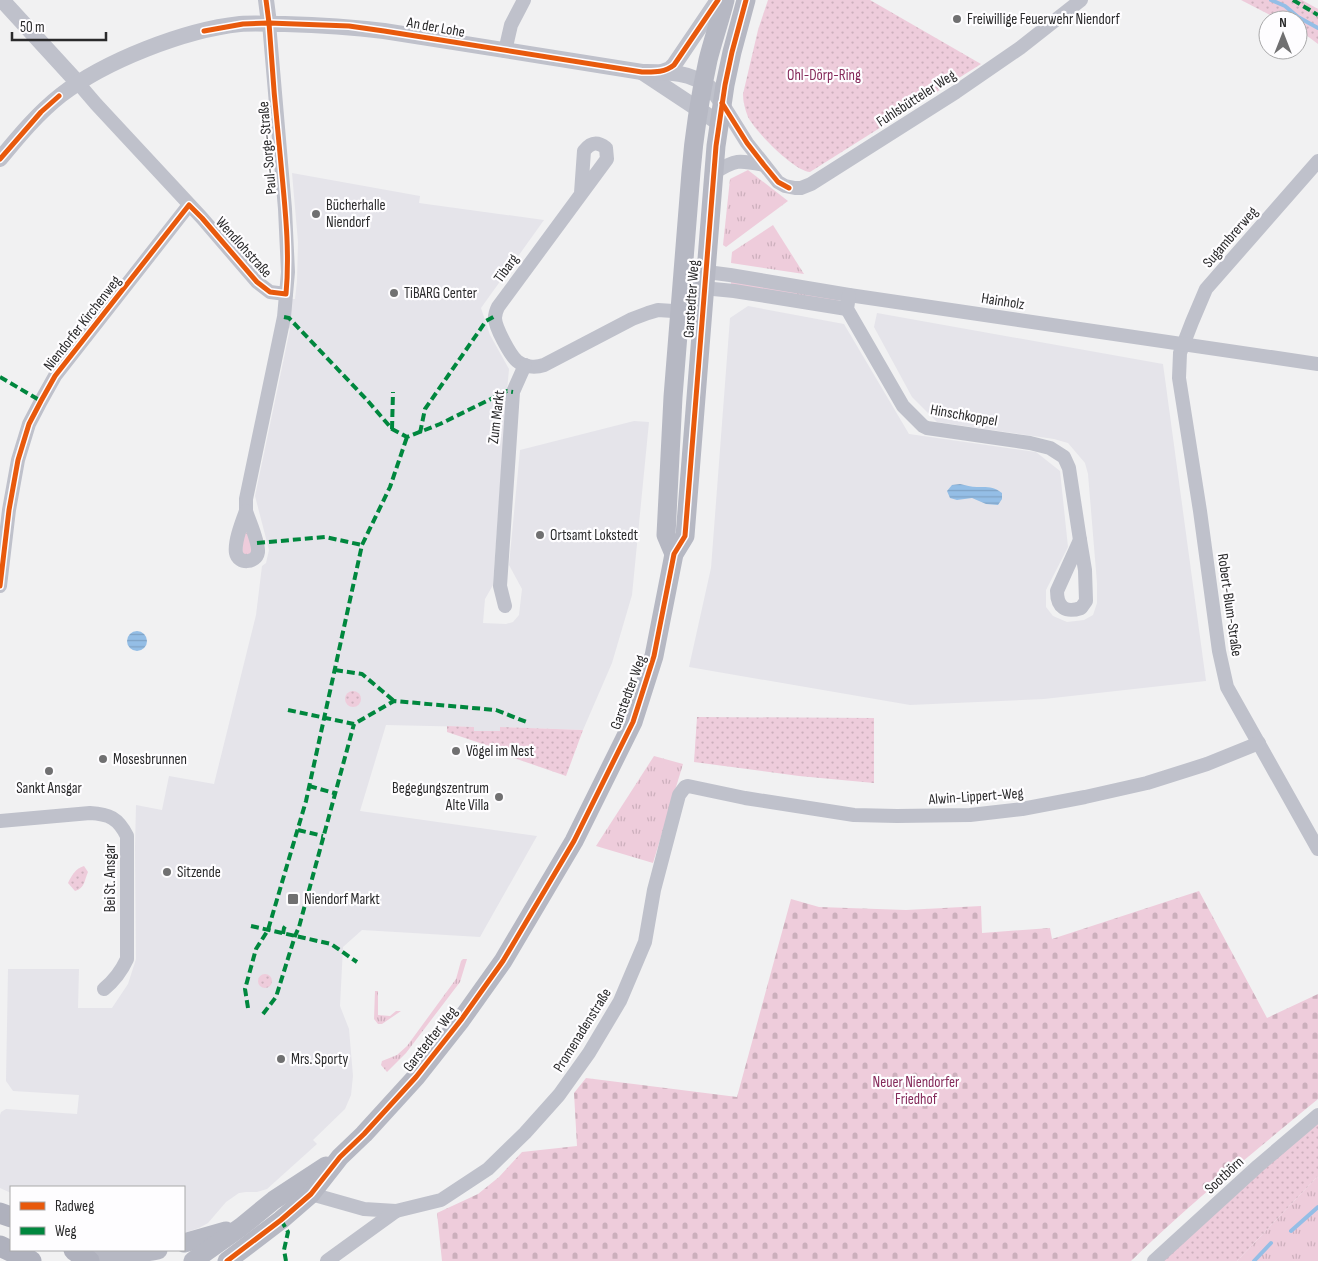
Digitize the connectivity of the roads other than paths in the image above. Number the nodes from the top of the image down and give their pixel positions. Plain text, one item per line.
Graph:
1 (2, 0) edge
2 (266, 0) edge
3 (524, 0) edge
4 (718, 0) edge
5 (725, 0) edge
6 (746, 0) edge
7 (1081, 0) edge
8 (269, 24) junction
9 (505, 51) junction
10 (642, 72) junction
11 (662, 72) junction
12 (78, 83) junction
13 (703, 83) junction
14 (722, 103) junction
15 (699, 109) junction
16 (719, 123) junction
17 (747, 143) junction
18 (0, 158) edge
19 (1318, 161) edge
20 (764, 165) junction
21 (714, 173) junction
22 (582, 193) dead end
23 (189, 205) junction
24 (683, 278) junction
25 (705, 280) junction
26 (286, 294) junction
27 (849, 295) junction
28 (847, 309) junction
29 (680, 311) junction
30 (703, 313) junction
31 (1184, 344) junction
32 (1318, 364) edge
33 (525, 365) junction
34 (246, 511) dead end
35 (1080, 540) dead end
36 (674, 554) junction
37 (0, 586) edge
38 (505, 606) dead end
39 (1259, 743) junction
40 (688, 786) joint
41 (0, 821) edge
42 (1318, 849) edge
43 (104, 989) dead end
44 (1318, 1115) edge
45 (340, 1157) junction
46 (311, 1194) junction
47 (396, 1211) junction
48 (241, 1227) junction
49 (185, 1243) edge
50 (10, 1251) edge
51 (150, 1251) edge
52 (81, 1255) edge
53 (31, 1261) edge
54 (193, 1261) edge
55 (227, 1261) edge
56 (327, 1261) edge
57 (1154, 1261) edge

1 - 12 street, Wendlohstraße
2 - 8 street, Paul-Sorge-Straße
3 - 9 street
4 - 11 street
5 - 13 main road, Garstedter Weg
6 - 14 main road, Garstedter Weg
7 - 20 street, Fuhlsbütteler Weg
8 - 9 street, An der Lohe
8 - 12 street, An der Lohe
8 - 26 street, Paul-Sorge-Straße
9 - 10 street, An der Lohe
10 - 11 street, An der Lohe
10 - 15 street, An der Lohe
11 - 13 street, An der Lohe
12 - 18 street, An der Lohe
12 - 23 street, Wendlohstraße
13 - 14 street, An der Lohe
13 - 15 main road, Garstedter Weg
14 - 16 main road, Garstedter Weg
14 - 17 street, Fuhlsbütteler Weg
15 - 16 street, An der Lohe
15 - 24 main road, Garstedter Weg
16 - 17 street, Fuhlsbütteler Weg
16 - 21 main road, Garstedter Weg
17 - 20 street, Fuhlsbütteler Weg
19 - 31 street, Sugambrerweg
20 - 21 street
21 - 25 main road, Garstedter Weg
22 - 33 street, Tibarg
23 - 26 street, Wendlohstraße
23 - 37 street, Niendorfer Kirchenweg
24 - 25 street, Hainholz
24 - 29 main road, Garstedter Weg
25 - 27 street, Hainholz
25 - 28 street, Hainholz
25 - 30 main road, Garstedter Weg
26 - 34 street, Paul-Sorge-Straße
27 - 28 street
27 - 31 street, Hainholz
28 - 35 street, Hinschkoppel
29 - 30 street
29 - 33 street
29 - 36 main road, Garstedter Weg
30 - 36 main road, Garstedter Weg
31 - 32 street, Hainholz
31 - 39 street, Robert-Blum-Straße
33 - 38 street, Zum Markt
36 - 45 main road, Garstedter Weg
39 - 40 street, Alwin-Lippert-Weg
39 - 42 street, Robert-Blum-Straße
40 - 47 street, Promenadenstraße
41 - 43 street, Bei St. Ansgar
44 - 57 street, Sootbörn
45 - 46 main road, Garstedter Weg
45 - 48 main road, Garstedter Weg
46 - 47 street, Promenadenstraße
46 - 55 main road, Garstedter Weg
47 - 56 street, Promenadenstraße
48 - 49 main road
48 - 54 main road, Garstedter Weg
50 - 53 main road
51 - 52 main road

